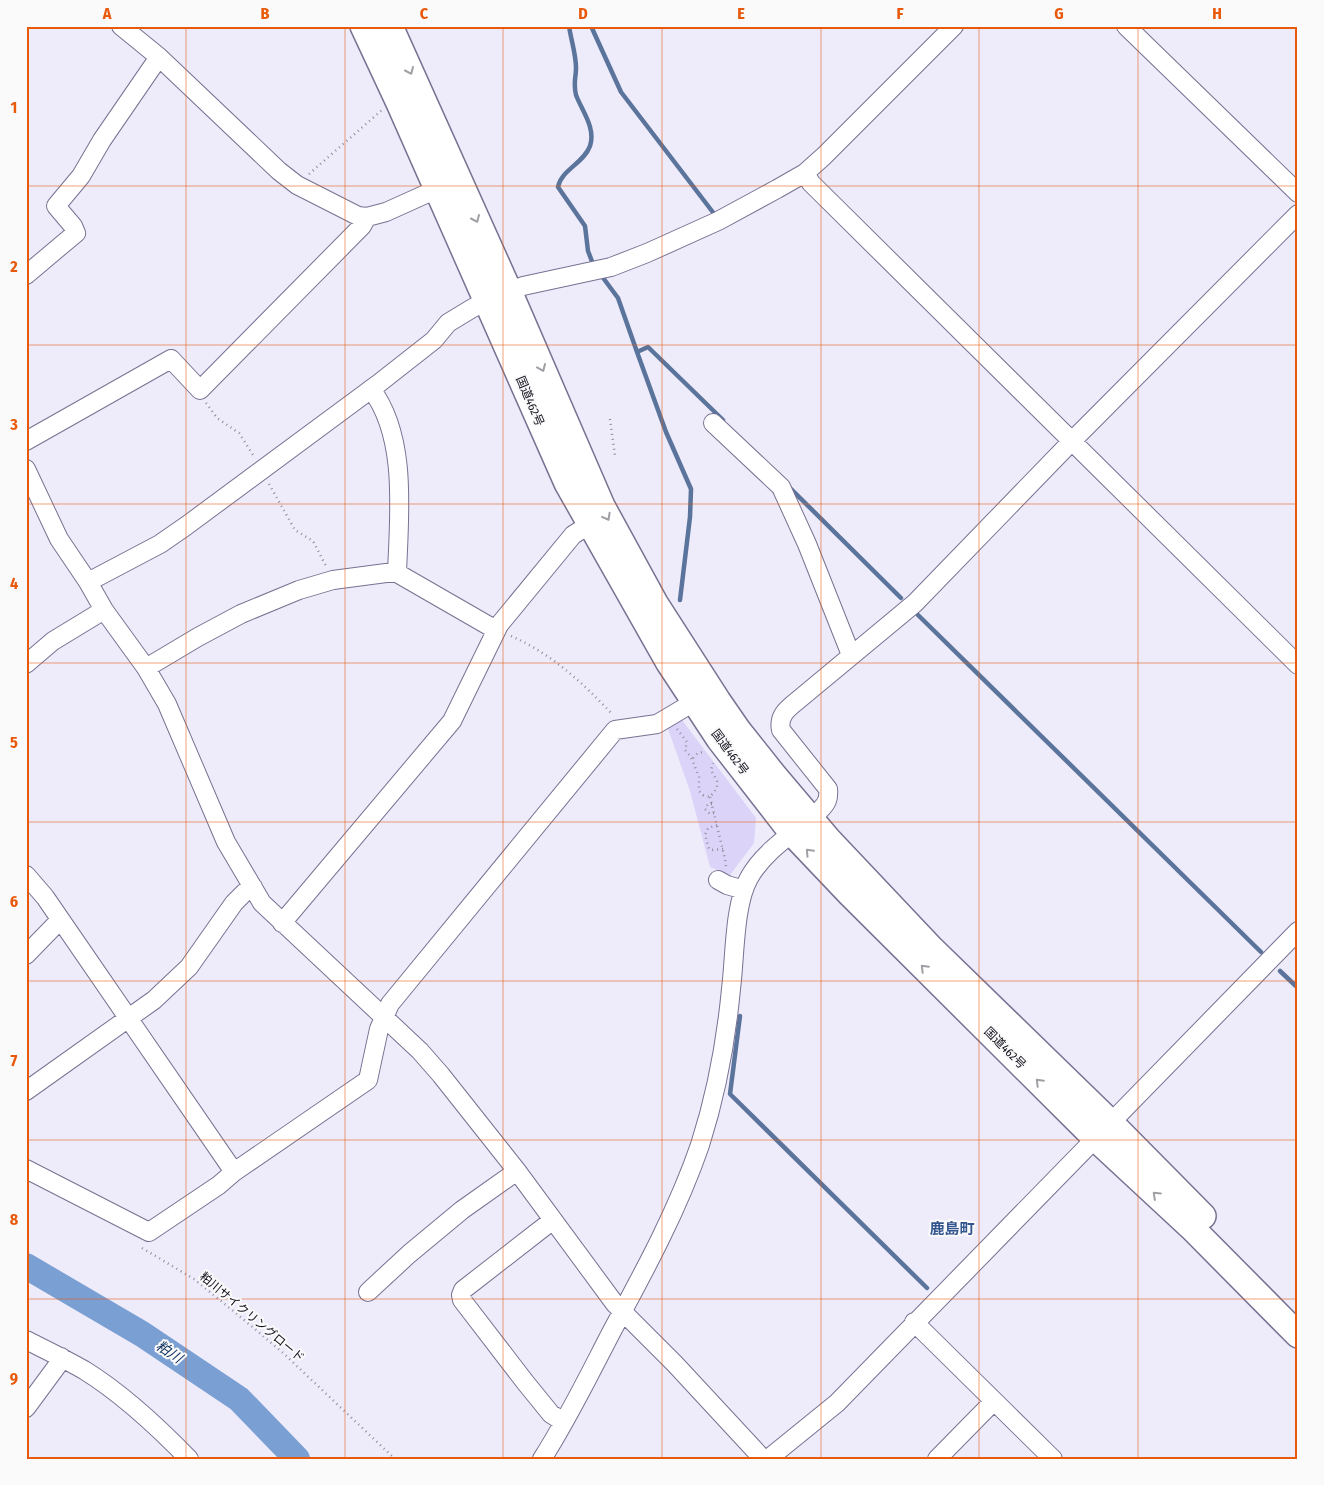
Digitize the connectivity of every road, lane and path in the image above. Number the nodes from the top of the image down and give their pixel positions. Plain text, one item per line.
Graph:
1 (121, 26) edge
2 (363, 26) edge
3 (390, 26) edge
4 (954, 26) edge
5 (1136, 30) edge
6 (159, 57) junction
7 (399, 103) junction
8 (805, 173) junction
9 (297, 185) junction
10 (437, 189) junction
11 (1298, 193) edge
12 (1298, 214) edge
13 (367, 217) junction
14 (26, 275) edge
15 (509, 291) junction
16 (486, 301) junction
17 (371, 389) junction
18 (610, 419) dead end
19 (713, 423) dead end
20 (26, 441) edge
21 (1072, 441) junction
22 (614, 456) dead end
23 (26, 469) edge
24 (590, 524) junction
25 (397, 573) junction
26 (88, 582) junction
27 (104, 610) junction
28 (496, 630) junction
29 (852, 654) junction
30 (26, 664) edge
31 (1298, 665) edge
32 (146, 668) junction
33 (694, 702) junction
34 (682, 724) dead end
35 (621, 728) junction
36 (708, 750) dead end
37 (693, 758) dead end
38 (715, 760) dead end
39 (710, 797) junction
40 (712, 804) junction
41 (714, 812) junction
42 (717, 825) junction
43 (801, 826) junction
44 (722, 849) junction
45 (26, 875) edge
46 (722, 877) joint
47 (253, 888) junction
48 (744, 890) junction
49 (60, 920) junction
50 (282, 923) junction
51 (1298, 931) edge
52 (26, 955) edge
53 (384, 1017) junction
54 (128, 1018) junction
55 (26, 1091) edge
56 (1102, 1130) junction
57 (26, 1169) edge
58 (517, 1171) junction
59 (234, 1172) junction
60 (553, 1220) junction
61 (137, 1244) dead end
62 (368, 1292) dead end
63 (623, 1312) junction
64 (1298, 1314) edge
65 (914, 1322) junction
66 (1298, 1335) edge
67 (26, 1340) edge
68 (61, 1357) junction
69 (994, 1401) junction
70 (26, 1408) edge
71 (564, 1422) junction
72 (190, 1459) edge
73 (395, 1459) edge
74 (542, 1459) edge
75 (763, 1459) edge
76 (768, 1459) edge
77 (937, 1459) edge
78 (1053, 1459) edge

1 - 6 street
2 - 7 highway, 国道462号
3 -> 15 highway, 国道462号
4 - 8 street
5 - 11 street
6 - 9 street
6 - 14 street
7 - 9 path
7 - 10 highway, 国道462号
8 - 15 street
8 - 21 street
9 - 13 street
10 - 13 street
10 - 16 highway, 国道462号
12 - 21 street
13 - 20 street
15 - 16 street
15 -> 43 highway, 国道462号
16 - 17 street
16 - 24 highway, 国道462号
17 - 25 street
17 - 26 street
18 - 22 path
19 - 29 street
21 - 29 street
21 - 31 street
23 - 26 street
24 - 28 street
24 - 33 highway, 国道462号
25 - 28 street
25 - 32 street
26 - 27 street
27 - 30 street
27 - 32 street
28 - 35 path
28 - 50 street
29 - 43 street
32 - 47 street
33 - 35 street
33 - 43 highway, 国道462号
34 - 39 path
35 - 53 street
36 - 37 path
38 - 39 path
39 - 40 path
40 - 41 path
40 - 41 path
41 - 42 path
42 - 44 path
42 - 44 path
43 - 48 street
43 - 56 highway, 国道462号
44 - 46 path
45 - 49 street
46 - 48 street
47 - 50 street
47 - 54 street
48 - 63 street
49 - 52 street
49 - 54 street
50 - 53 street
51 - 56 street
53 - 58 street
53 - 59 street
54 - 55 street
54 - 59 street
56 - 64 highway, 国道462号
56 - 65 street
66 -> 56 highway, 国道462号
57 - 59 street
58 - 60 street
58 - 62 street
60 - 63 street
60 - 71 street
61 - 73 path, 粕川サイクリングロード
63 - 71 street
63 - 75 street
65 - 69 street
65 - 76 street
67 - 68 street
68 - 70 street
68 - 72 street
69 - 77 street
69 - 78 street
71 - 74 street

